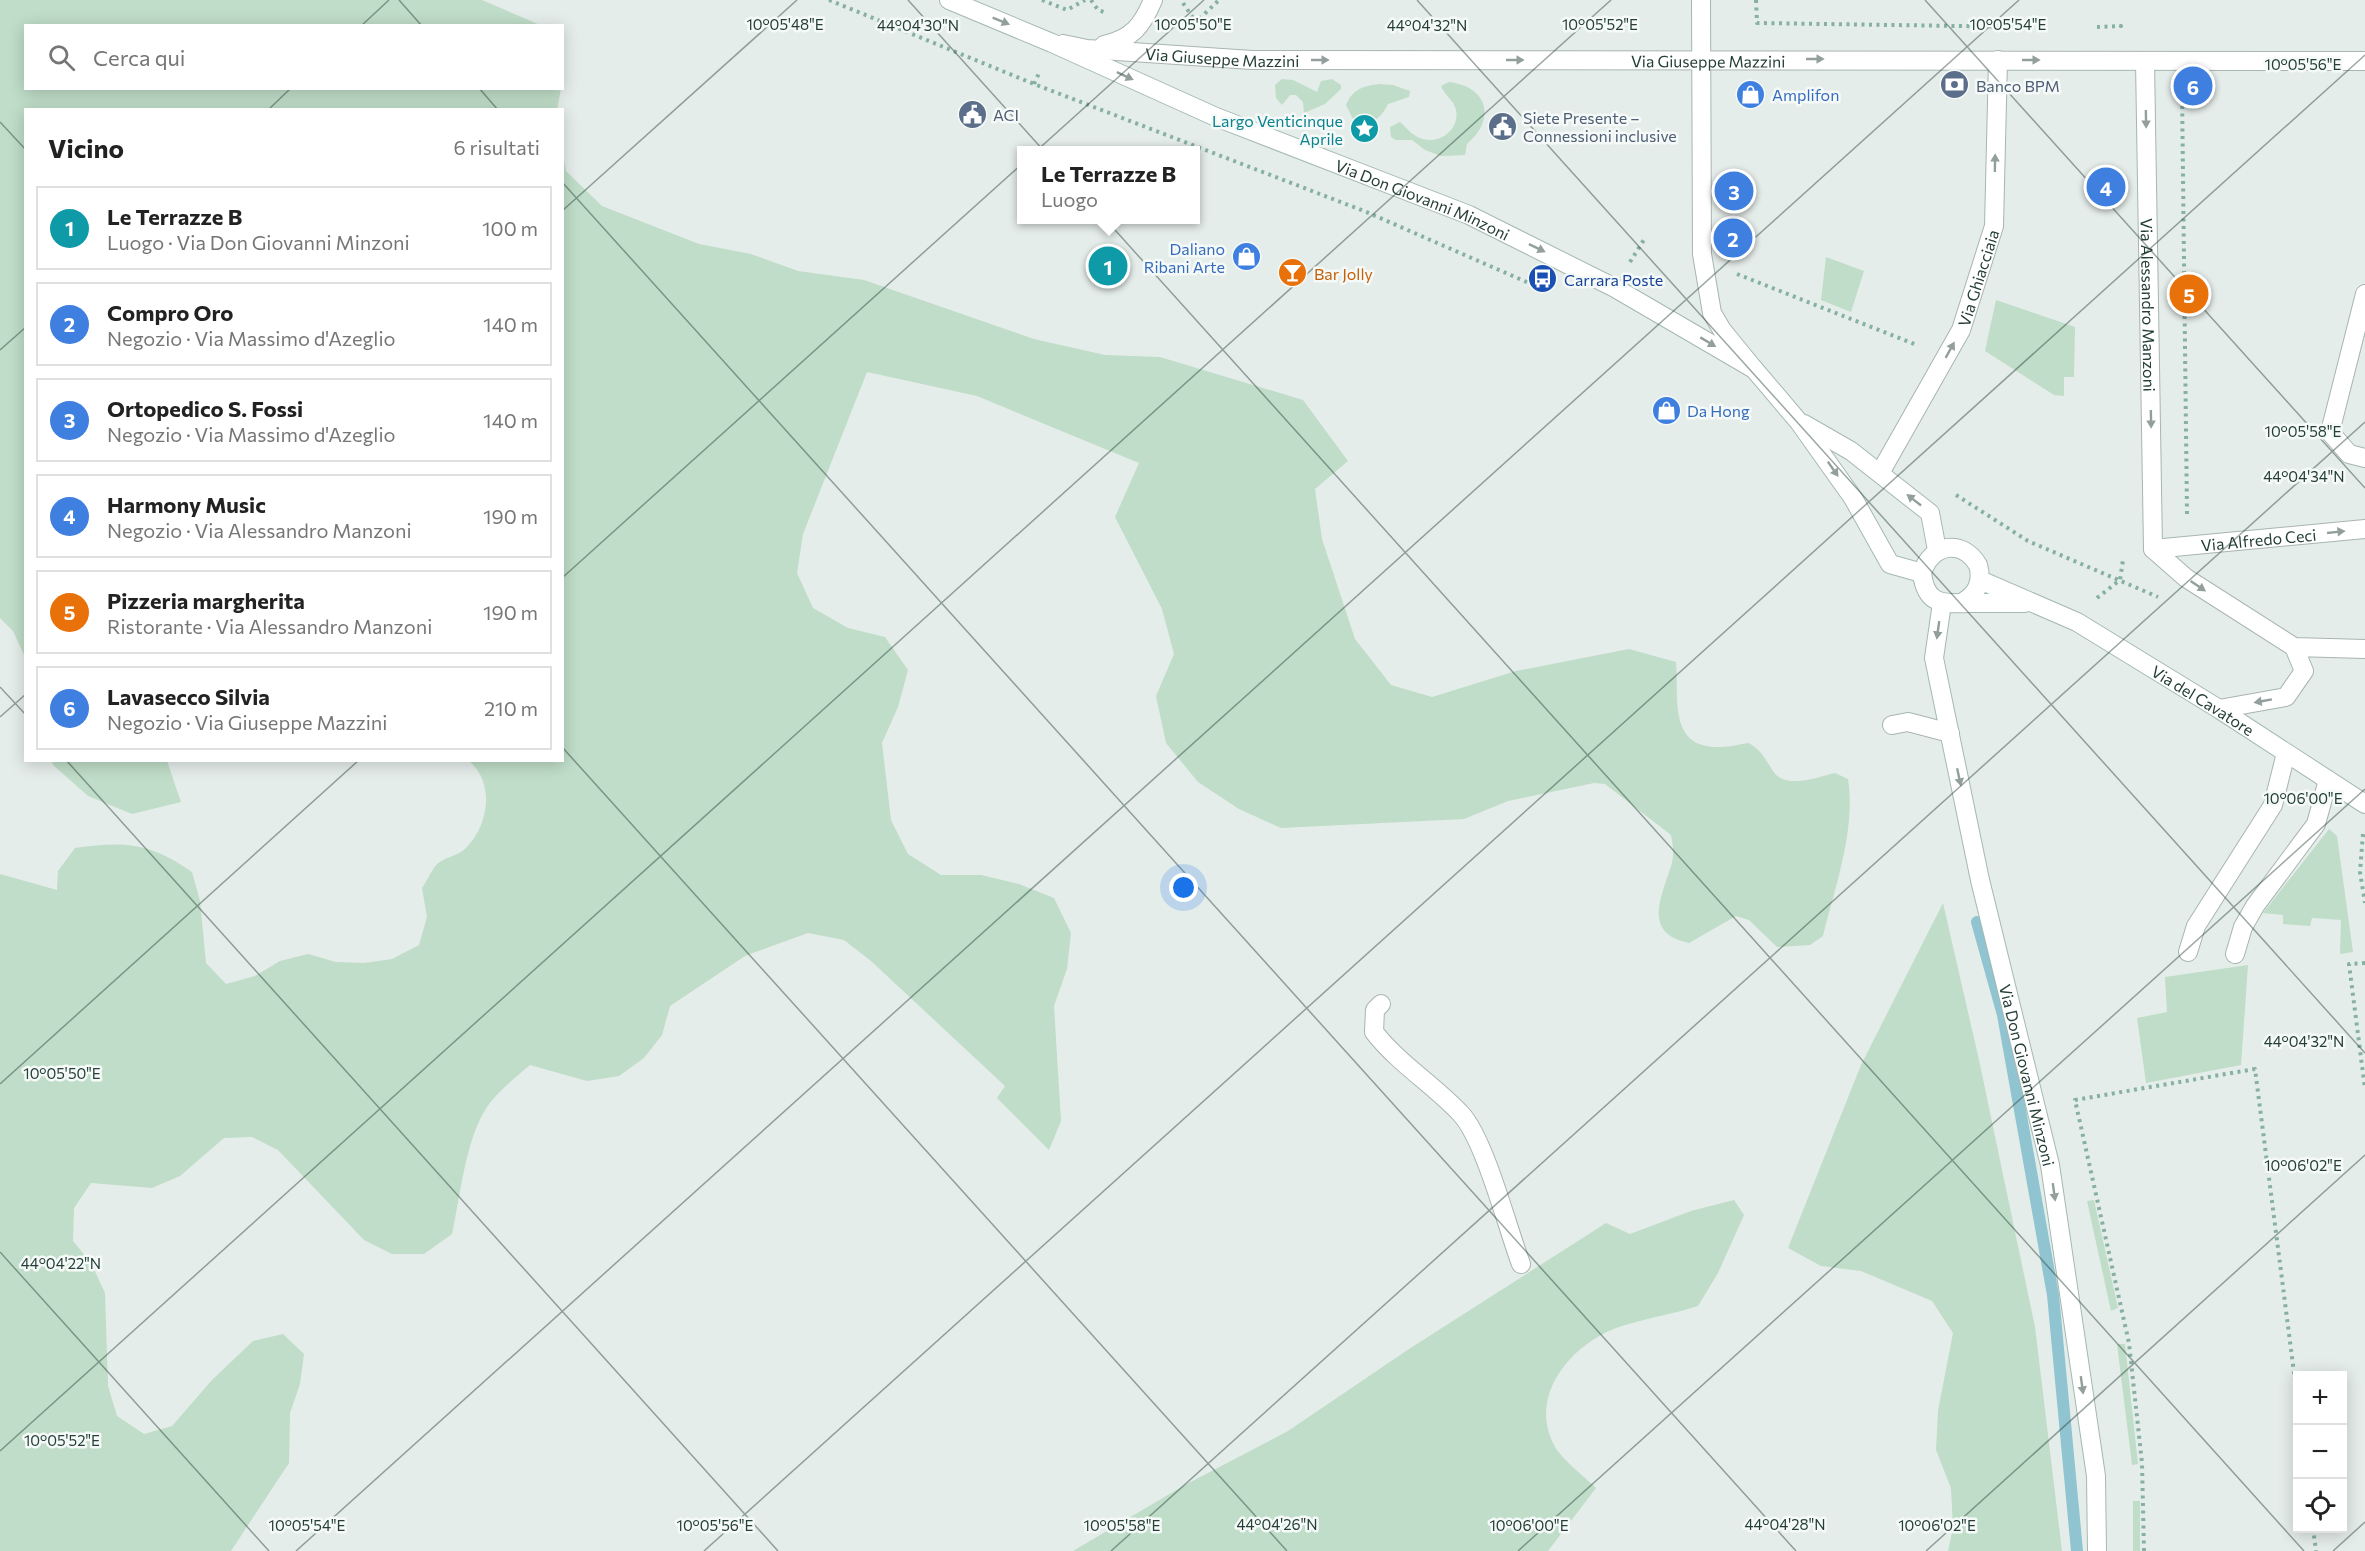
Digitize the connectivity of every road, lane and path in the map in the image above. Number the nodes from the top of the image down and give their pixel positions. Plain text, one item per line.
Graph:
1 (949, 0) edge
2 (1042, 0) edge
3 (1085, 0) edge
4 (1153, 0) edge
5 (1219, 0) edge
6 (1701, 0) edge
7 (1195, 23) dead end
8 (1052, 43) junction
9 (1087, 49) junction
10 (1702, 60) junction
11 (1998, 60) junction
12 (2365, 60) edge
13 (2145, 61) junction
14 (2182, 84) dead end
15 (1730, 271) dead end
16 (2365, 294) edge
17 (1947, 356) junction
18 (1754, 369) junction
19 (1799, 422) junction
20 (2365, 458) edge
21 (1880, 473) junction
22 (1949, 491) dead end
23 (2365, 529) edge
24 (2187, 546) junction
25 (2153, 549) junction
26 (1937, 550) junction
27 (1922, 573) junction
28 (1980, 580) junction
29 (2160, 598) dead end
30 (1942, 603) junction
31 (1961, 603) junction
32 (2036, 603) junction
33 (2294, 646) junction
34 (2365, 649) edge
35 (2219, 709) junction
36 (1892, 725) dead end
37 (1950, 733) junction
38 (2286, 753) junction
39 (2328, 780) junction
40 (2365, 804) edge
41 (2363, 830) dead end
42 (2365, 903) edge
43 (2188, 952) dead end
44 (2235, 954) dead end
45 (2365, 963) edge
46 (1381, 1004) dead end
47 (2359, 1043) junction
48 (2365, 1043) edge
49 (2365, 1089) edge
50 (1521, 1264) dead end
51 (2294, 1371) edge
52 (2314, 1533) edge
53 (2097, 1551) edge
54 (2144, 1551) edge
55 (2316, 1551) edge

1 -> 8 street, Via Don Giovanni Minzoni
2 - 3 path
4 - 9 street
5 - 7 path
6 - 10 street
8 - 9 street, Via Giuseppe Mazzini
8 -> 18 street, Via Don Giovanni Minzoni
9 -> 10 street, Via Giuseppe Mazzini
10 -> 11 street, Via Giuseppe Mazzini
10 - 18 street
11 -> 13 street, Via Giuseppe Mazzini
17 -> 11 street, Via Ghiacciaia
12 - 13 street, Via Giuseppe Mazzini
13 -> 25 street, Via Alessandro Manzoni
14 - 24 path
15 - 17 path
16 - 20 street
17 - 21 street, Via Ghiacciaia
18 - 19 street, Via Don Giovanni Minzoni
19 - 21 street, Via Don Giovanni Minzoni
19 -> 27 street, Via Don Giovanni Minzoni
26 -> 21 street, Via Don Giovanni Minzoni
22 - 29 path
24 -> 23 street, Via Alfredo Ceci
24 - 25 street, Via Alfredo Ceci
25 -> 33 street
26 - 27 street
26 - 28 street
27 - 30 street
28 - 31 street
28 - 32 street, Via del Cavatore
30 - 31 street, Via del Cavatore
30 -> 37 street, Via Don Giovanni Minzoni
31 - 32 street, Via del Cavatore
32 - 35 street, Via del Cavatore
33 - 34 street
33 -> 35 street
35 - 38 street, Via del Cavatore
36 - 37 street
37 -> 53 street, Via Don Giovanni Minzoni
38 - 39 street, Via del Cavatore
38 - 43 street
39 - 40 street, Via del Cavatore
39 - 44 street
41 - 42 path
45 - 47 path
46 - 50 street
47 - 48 path
47 - 49 path
51 - 54 path
52 - 55 path

